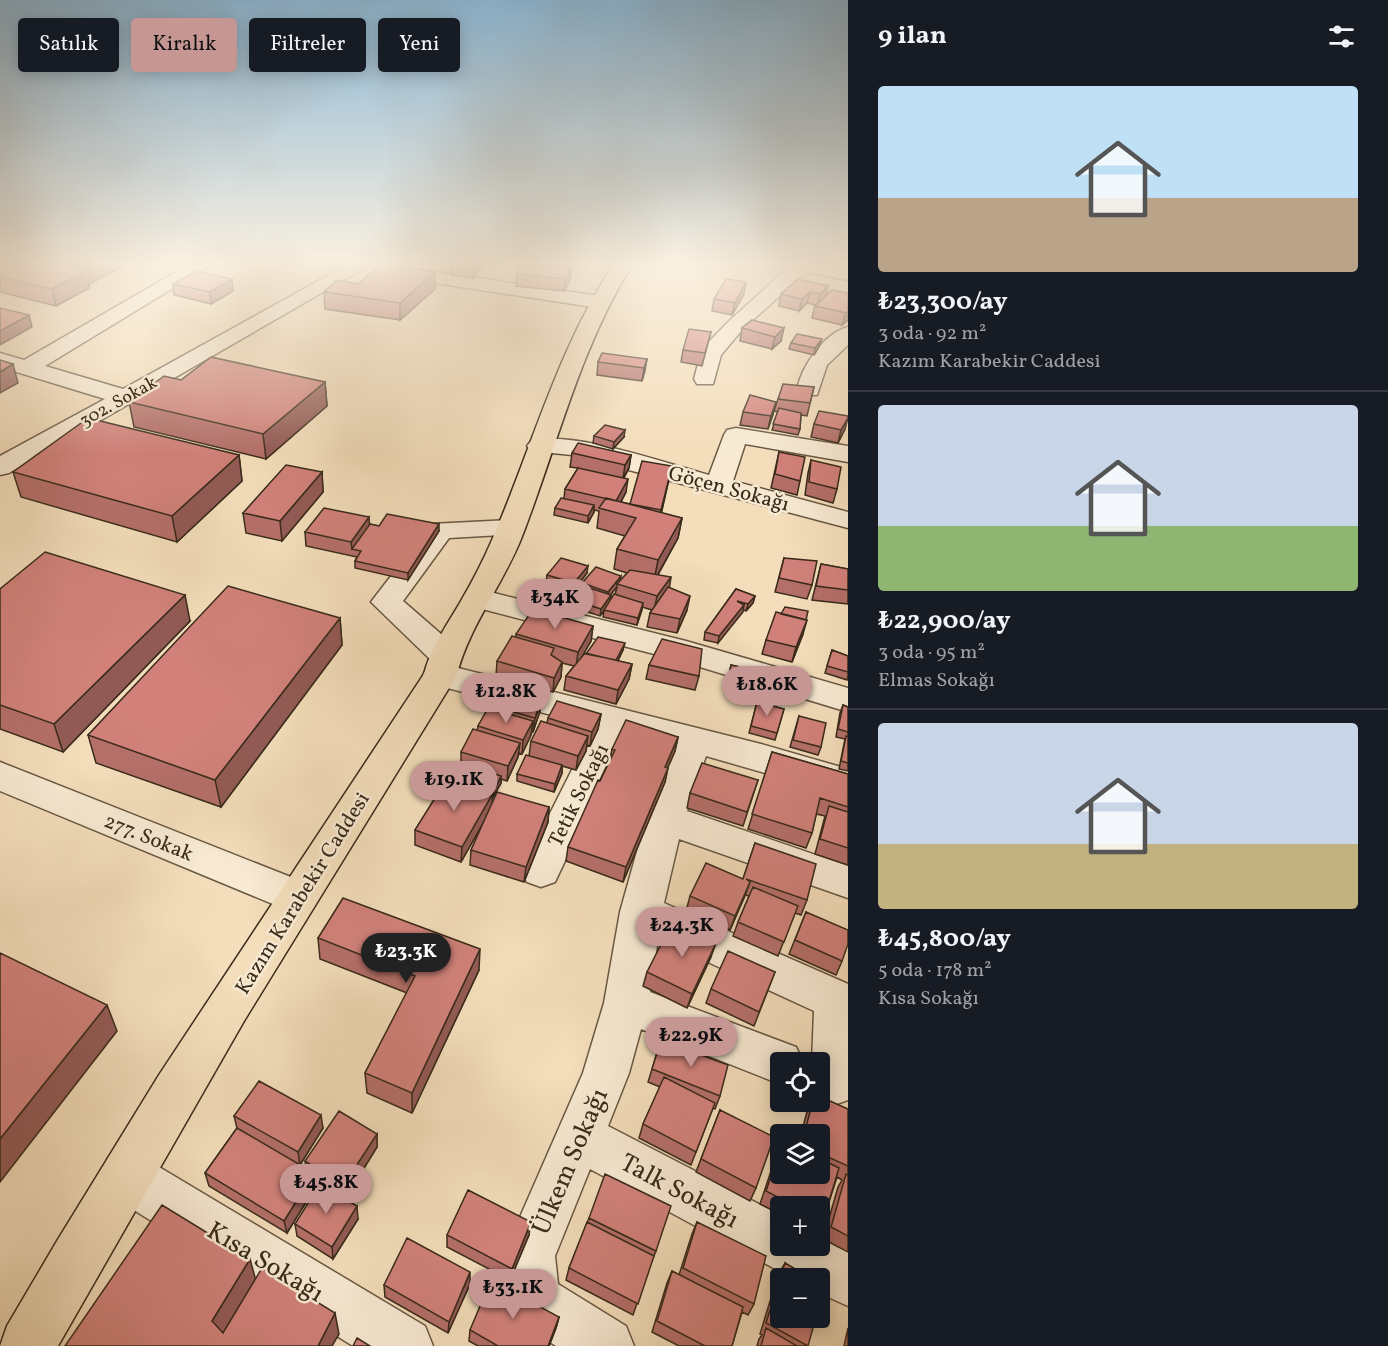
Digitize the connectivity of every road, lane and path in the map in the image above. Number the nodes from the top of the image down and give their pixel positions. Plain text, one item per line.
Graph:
1 (95, 328) edge
2 (249, 328) edge
3 (588, 328) edge
4 (733, 328) edge
5 (848, 333) edge
6 (0, 360) edge
7 (26, 368) junction
8 (705, 379) dead end
9 (809, 390) edge
10 (125, 397) junction
11 (540, 446) junction
12 (848, 454) edge
13 (2, 464) edge
14 (718, 485) junction
15 (848, 520) edge
16 (511, 528) junction
17 (478, 598) junction
18 (442, 665) junction
19 (848, 700) edge
20 (615, 719) junction
21 (694, 740) junction
22 (0, 776) edge
23 (848, 783) edge
24 (664, 819) junction
25 (541, 871) dead end
26 (848, 882) edge
27 (297, 897) junction
28 (641, 912) junction
29 (626, 1003) junction
30 (770, 1058) edge
31 (834, 1083) edge
32 (581, 1138) junction
33 (126, 1176) junction
34 (770, 1238) edge
35 (805, 1256) edge
36 (848, 1279) edge
37 (577, 1338) edge
38 (27, 1346) edge
39 (405, 1346) edge

1 - 7 street
2 - 10 street, 302. Sokak
3 - 11 main road, Kazım Karabekir Caddesi
4 - 8 street
5 - 9 street
6 - 7 street
7 - 10 street
10 - 13 street, 302. Sokak
11 - 14 street, Göçen Sokağı
11 - 16 main road, Kazım Karabekir Caddesi
12 - 14 street
14 - 15 street, Göçen Sokağı
16 - 17 main road, Kazım Karabekir Caddesi
16 - 18 street
17 - 18 main road, Kazım Karabekir Caddesi
17 - 19 street
18 - 20 street
18 - 27 main road, Kazım Karabekir Caddesi
20 - 21 street
20 - 25 street, Tetik Sokağı
21 - 23 street
21 - 24 street, Ülkem Sokağı
22 - 27 street, 277. Sokak
24 - 26 street
24 - 28 street, Ülkem Sokağı
27 - 33 main road, Kazım Karabekir Caddesi
28 - 29 street, Ülkem Sokağı
28 - 31 street
29 - 30 street
29 - 32 street, Ülkem Sokağı
32 - 34 street, Talk Sokağı
32 - 37 street, Ülkem Sokağı
33 - 38 main road, Kazım Karabekir Caddesi
33 - 39 street, Kısa Sokağı
35 - 36 street

